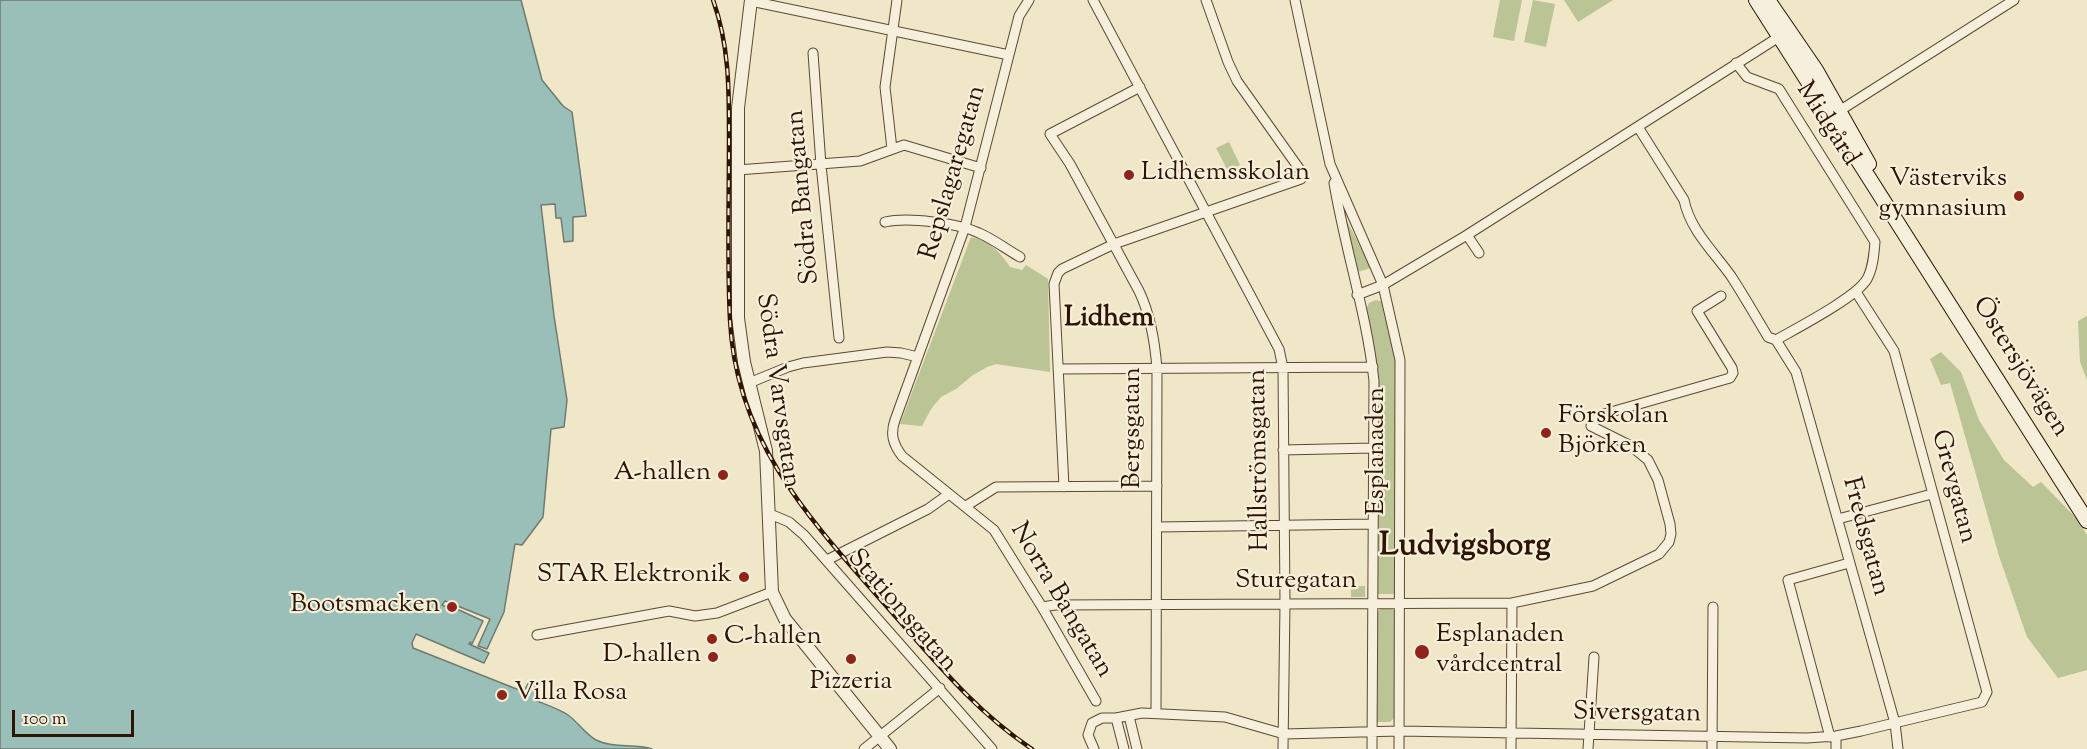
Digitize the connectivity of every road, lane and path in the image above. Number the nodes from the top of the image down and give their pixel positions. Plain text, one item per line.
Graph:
1 (897, 0) edge
2 (1029, 0) edge
3 (1093, 0) edge
4 (1206, 0) edge
5 (1295, 0) edge
6 (1755, 0) edge
7 (1768, 0) edge
8 (2014, 0) edge
9 (751, 1) edge
10 (892, 29) junction
11 (1785, 34) junction
12 (813, 53) dead end
13 (1009, 55) junction
14 (1736, 63) junction
15 (1140, 87) junction
16 (1835, 114) junction
17 (1638, 126) junction
18 (892, 149) junction
19 (821, 165) junction
20 (1330, 166) junction
21 (981, 168) junction
22 (737, 170) junction
23 (1208, 212) junction
24 (885, 222) dead end
25 (965, 227) junction
26 (1467, 235) junction
27 (1114, 244) junction
28 (1479, 252) dead end
29 (1020, 257) dead end
30 (1383, 285) junction
31 (1856, 292) junction
32 (1357, 296) junction
33 (1721, 296) dead end
34 (839, 338) dead end
35 (1776, 340) junction
36 (918, 357) junction
37 (1373, 367) junction
38 (1283, 368) junction
39 (1058, 369) junction
40 (1156, 369) junction
41 (749, 383) junction
42 (1373, 448) junction
43 (1283, 450) junction
44 (1157, 486) junction
45 (1064, 487) junction
46 (950, 494) junction
47 (1932, 494) junction
48 (966, 506) junction
49 (770, 513) junction
50 (1838, 519) junction
51 (2087, 521) edge
52 (1373, 524) junction
53 (1283, 526) junction
54 (1157, 527) junction
55 (827, 560) junction
56 (1849, 562) junction
57 (772, 592) junction
58 (1285, 603) junction
59 (1399, 603) junction
60 (1512, 603) junction
61 (1156, 604) junction
62 (1373, 604) junction
63 (1042, 607) junction
64 (1713, 607) dead end
65 (537, 635) dead end
66 (1594, 657) dead end
67 (939, 688) junction
68 (1984, 700) joint
69 (1096, 701) dead end
70 (1156, 713) junction
71 (1129, 716) junction
72 (1116, 718) junction
73 (1895, 723) junction
74 (1399, 731) junction
75 (1372, 733) junction
76 (1511, 733) junction
77 (1284, 734) junction
78 (1589, 735) junction
79 (880, 736) junction
80 (1833, 736) junction
81 (1712, 738) junction
82 (864, 749) edge
83 (890, 749) edge
84 (992, 749) edge
85 (1094, 749) edge
86 (1124, 749) edge
87 (1137, 749) edge
88 (1283, 749) edge
89 (1372, 749) edge
90 (1399, 749) edge
91 (1511, 749) edge
92 (1588, 749) edge
93 (1712, 749) edge
94 (1836, 749) edge
95 (1898, 749) edge

1 - 10 street
2 - 13 street, Repslagaregatan
3 - 15 street, Hallströmsgatan
4 - 23 street
5 - 20 street
6 - 11 main road, Östersjövägen
7 - 11 main road, Östersjövägen
8 - 16 street
9 - 10 street
9 - 22 street, Södra Varvsgatan
10 - 13 street
10 - 18 street
11 - 14 street
11 - 16 main road, Östersjövägen
12 - 19 street, Södra Bangatan
13 - 21 street, Repslagaregatan
14 - 17 street
14 - 31 street, Midgård
15 - 23 street, Hallströmsgatan
15 - 27 street, Bergsgatan
16 - 51 main road, Östersjövägen
17 - 26 street
17 - 35 street, Fredsgatan
18 - 19 street
18 - 21 street
19 - 22 street
19 - 34 street, Södra Bangatan
20 - 30 street, Esplanaden
20 - 32 street, Esplanaden
21 - 25 street, Repslagaregatan
22 - 41 street, Södra Varvsgatan
23 - 27 street
23 - 38 street, Hallströmsgatan
24 - 25 street
25 - 29 street
25 - 36 street, Repslagaregatan
26 - 28 street
26 - 30 street
27 - 39 street
27 - 40 street, Bergsgatan
30 - 32 street
30 - 59 street, Esplanaden
31 - 35 street
31 - 47 street, Grevgatan
32 - 37 street, Esplanaden
33 - 60 street, Sturegatan
35 - 50 street, Fredsgatan
36 - 41 street
36 - 46 street, Norra Bangatan
37 - 38 street
37 - 42 street, Esplanaden
38 - 40 street
38 - 43 street, Hallströmsgatan
39 - 40 street
39 - 45 street
40 - 44 street, Bergsgatan
41 - 49 street, Södra Varvsgatan
42 - 43 street
42 - 52 street, Esplanaden
43 - 53 street, Hallströmsgatan
44 - 45 street
44 - 54 street, Bergsgatan
45 - 48 street
46 - 48 street, Norra Bangatan
46 - 55 street
47 - 50 street
47 - 68 street, Grevgatan
48 - 63 street, Norra Bangatan
49 - 55 street, Stationsgatan
49 - 57 street, Södra Varvsgatan
50 - 56 street, Fredsgatan
52 - 53 street
52 - 62 street, Esplanaden
53 - 54 street
53 - 58 street, Hallströmsgatan
54 - 61 street, Bergsgatan
55 - 67 street, Stationsgatan
56 - 73 street, Fredsgatan
56 - 80 street
57 - 65 street
57 - 79 street, Södra Varvsgatan
58 - 61 street, Sturegatan
58 - 62 street, Sturegatan
58 - 77 street, Hallströmsgatan
59 - 60 street, Sturegatan
59 - 62 street, Sturegatan
59 - 74 street, Esplanaden
60 - 76 street
61 - 63 street, Sturegatan
61 - 70 street, Bergsgatan
62 - 75 street, Esplanaden
63 - 69 street, Norra Bangatan
64 - 81 street
66 - 78 street
67 - 79 street
67 - 84 street, Stationsgatan
68 - 73 street, Siversgatan
70 - 71 street, Siversgatan
70 - 77 street, Siversgatan
71 - 72 street, Siversgatan
71 - 87 street
72 - 85 street, Siversgatan
72 - 86 street
73 - 80 street, Siversgatan
73 - 95 street, Fredsgatan
74 - 75 street, Siversgatan
74 - 76 street, Siversgatan
74 - 90 street, Esplanaden
75 - 77 street, Siversgatan
75 - 89 street, Esplanaden
76 - 78 street, Siversgatan
76 - 91 street
77 - 88 street, Hallströmsgatan
78 - 81 street, Siversgatan
78 - 92 street
79 - 82 street
79 - 83 street, Södra Varvsgatan
80 - 81 street, Siversgatan
80 - 94 street
81 - 93 street

